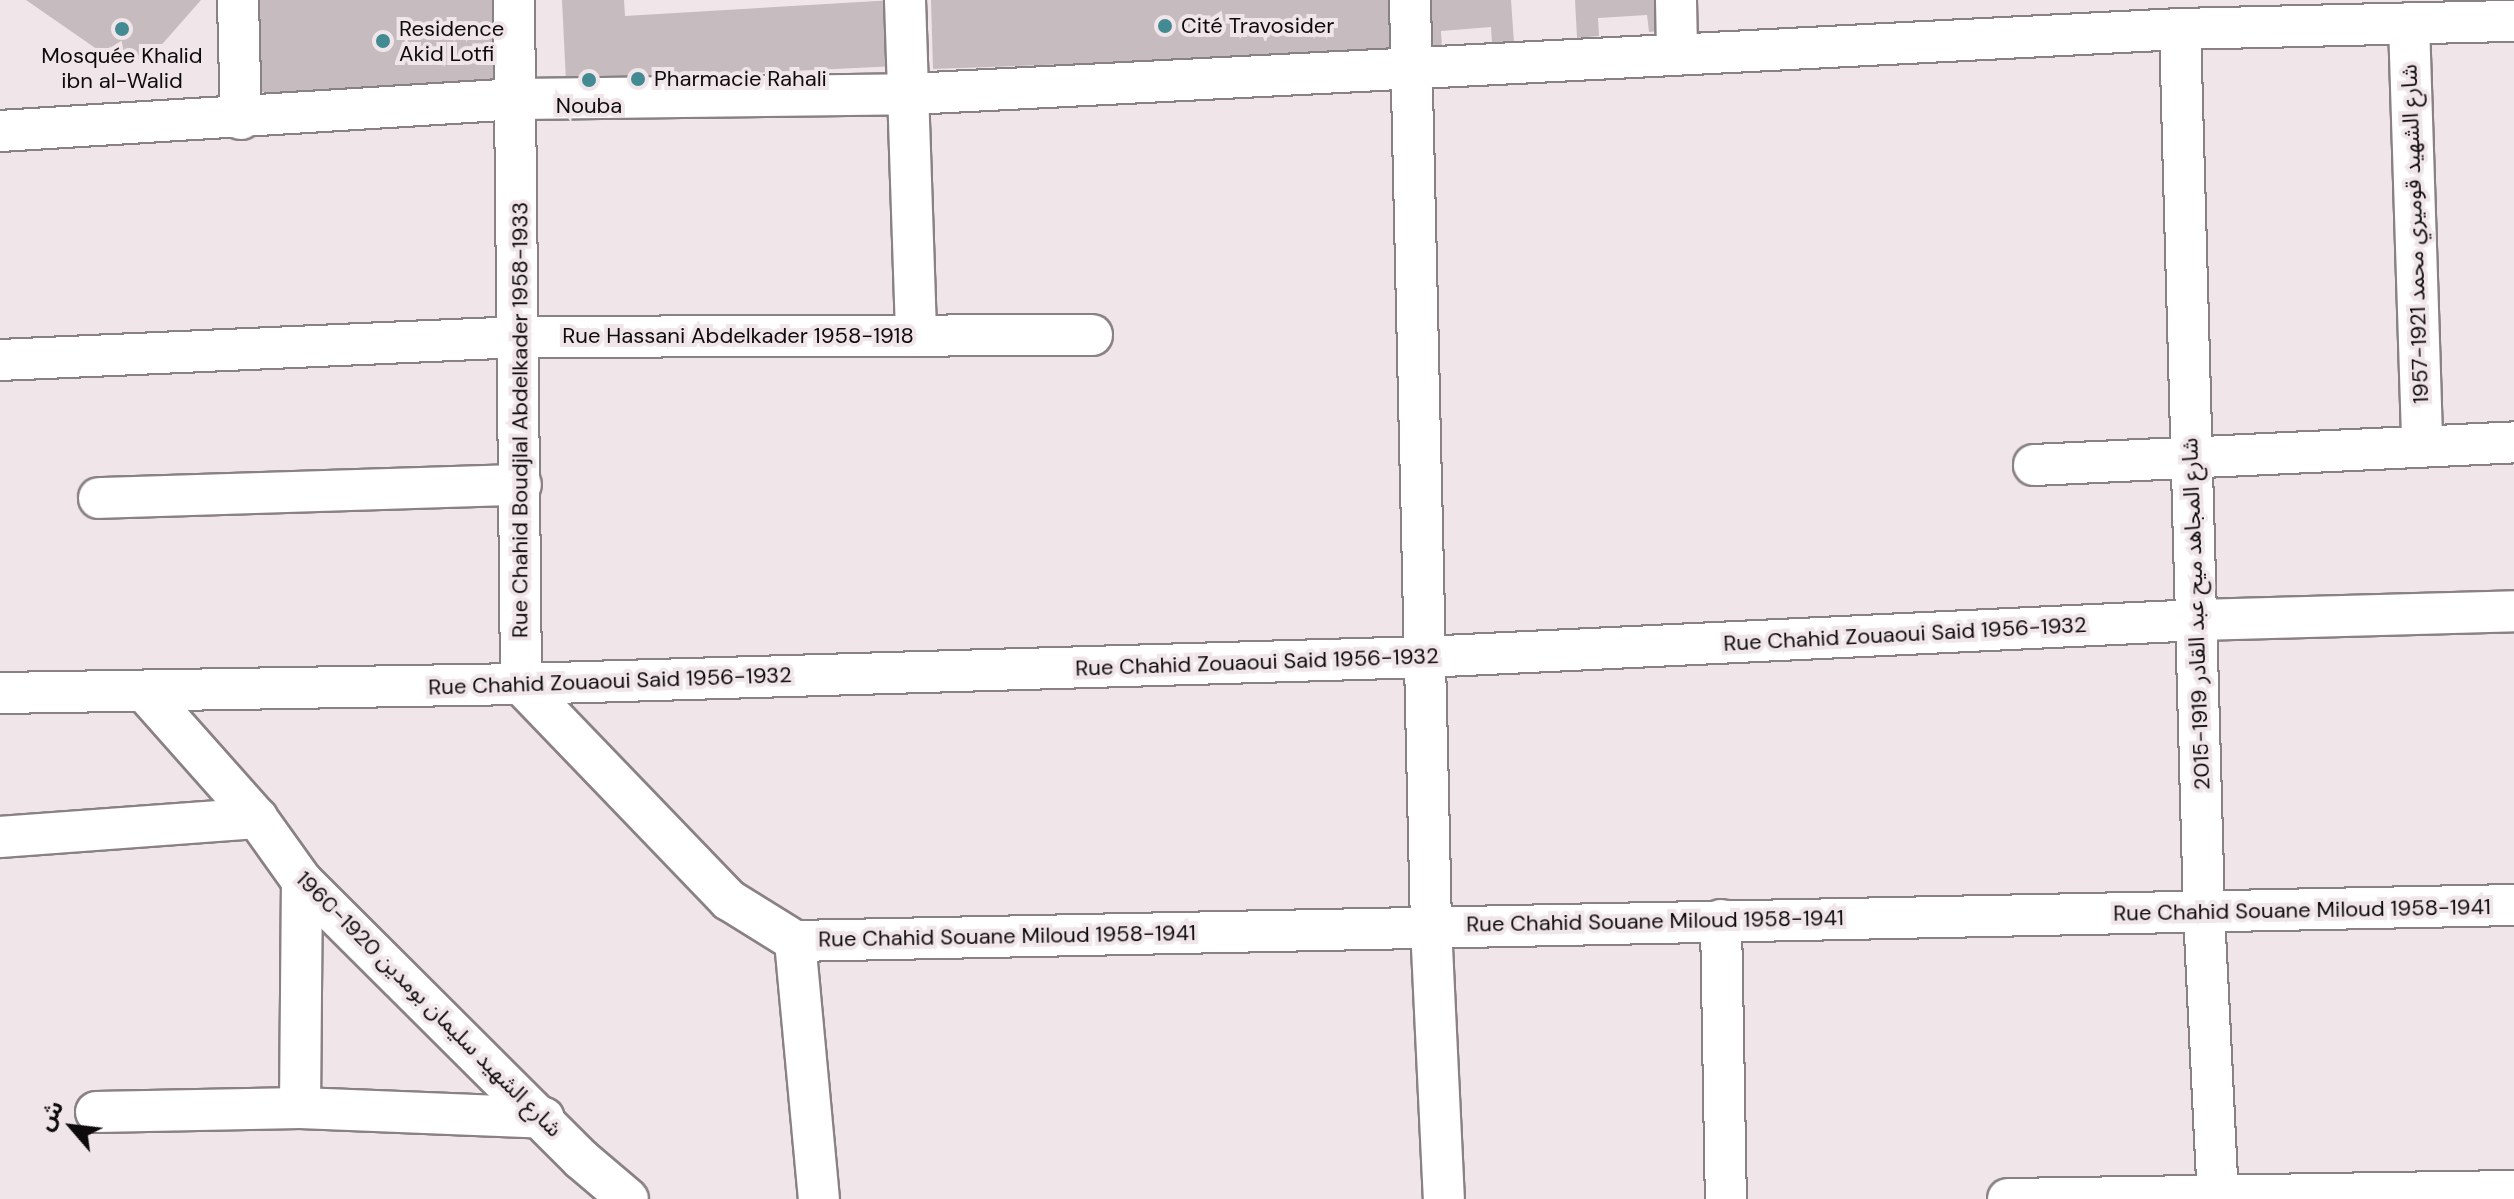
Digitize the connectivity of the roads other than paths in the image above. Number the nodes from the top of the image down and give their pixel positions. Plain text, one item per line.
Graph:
1 (238, 0) edge
2 (514, 0) edge
3 (905, 0) edge
4 (1410, 0) edge
5 (1676, 0) edge
6 (2169, 20) edge
7 (2514, 21) edge
8 (2409, 23) junction
9 (1677, 53) junction
10 (1412, 67) junction
11 (910, 94) junction
12 (518, 99) junction
13 (241, 119) junction
14 (0, 131) edge
15 (1092, 335) dead end
16 (916, 336) junction
17 (520, 337) junction
18 (0, 360) edge
19 (2514, 442) edge
20 (2422, 445) junction
21 (2191, 457) junction
22 (2034, 465) dead end
23 (521, 485) junction
24 (99, 498) dead end
25 (2514, 611) edge
26 (2200, 620) junction
27 (1423, 657) junction
28 (521, 684) junction
29 (145, 692) junction
30 (0, 693) edge
31 (257, 818) junction
32 (0, 837) edge
33 (302, 881) junction
34 (2514, 905) edge
35 (2204, 913) junction
36 (1721, 920) junction
37 (1431, 926) junction
38 (795, 941) junction
39 (300, 1108) junction
40 (96, 1112) dead end
41 (544, 1118) junction
42 (1725, 1180) edge
43 (2514, 1191) edge
44 (2218, 1196) edge
45 (628, 1199) edge
46 (819, 1199) edge
47 (1444, 1199) edge
48 (2008, 1199) edge

1 - 13 street
2 - 12 street, Rue Chahid Boudjlal Abdelkader 1958-1933
3 - 11 street
4 - 10 street
5 - 9 street
6 - 8 street
6 - 9 street
6 - 21 street, شارع المجاهد ميح عبد القادر 1919-2015
7 - 8 street
8 - 20 street, شارع الشهيد قوميري محمد 1921-1957
9 - 10 street
10 - 11 street
10 - 27 street
11 - 12 street
11 - 16 street
12 - 13 street
12 - 17 street, Rue Chahid Boudjlal Abdelkader 1958-1933
13 - 14 street
15 - 16 street, Rue Hassani Abdelkader 1958-1918
16 - 17 street, Rue Hassani Abdelkader 1958-1918
17 - 18 street, Rue Hassani Abdelkader 1958-1918
17 - 23 street, Rue Chahid Boudjlal Abdelkader 1958-1933
19 - 20 street
20 - 21 street
21 - 22 street
21 - 26 street, شارع المجاهد ميح عبد القادر 1919-2015
23 - 24 street
23 - 28 street, Rue Chahid Boudjlal Abdelkader 1958-1933
25 - 26 street, Rue Chahid Zouaoui Said 1956-1932
26 - 27 street, Rue Chahid Zouaoui Said 1956-1932
26 - 35 street, شارع المجاهد ميح عبد القادر 1919-2015
27 - 28 street, Rue Chahid Zouaoui Said 1956-1932
27 - 37 street
28 - 29 street, Rue Chahid Zouaoui Said 1956-1932
28 - 38 street
29 - 30 street, Rue Chahid Zouaoui Said 1956-1932
29 - 31 street, شارع الشهيد سليمان بومدين 1920-1960
31 - 32 street
31 - 33 street, شارع الشهيد سليمان بومدين 1920-1960
33 - 39 street
33 - 41 street, شارع الشهيد سليمان بومدين 1920-1960
34 - 35 street, Rue Chahid Souane Miloud 1958-1941
35 - 36 street, Rue Chahid Souane Miloud 1958-1941
35 - 44 street, شارع المجاهد ميح عبد القادر 1919-2015
36 - 37 street, Rue Chahid Souane Miloud 1958-1941
36 - 42 street
37 - 38 street, Rue Chahid Souane Miloud 1958-1941
37 - 47 street
38 - 46 street
39 - 40 street
39 - 41 street
41 - 45 street, شارع الشهيد سليمان بومدين 1920-1960
43 - 44 street
44 - 48 street

